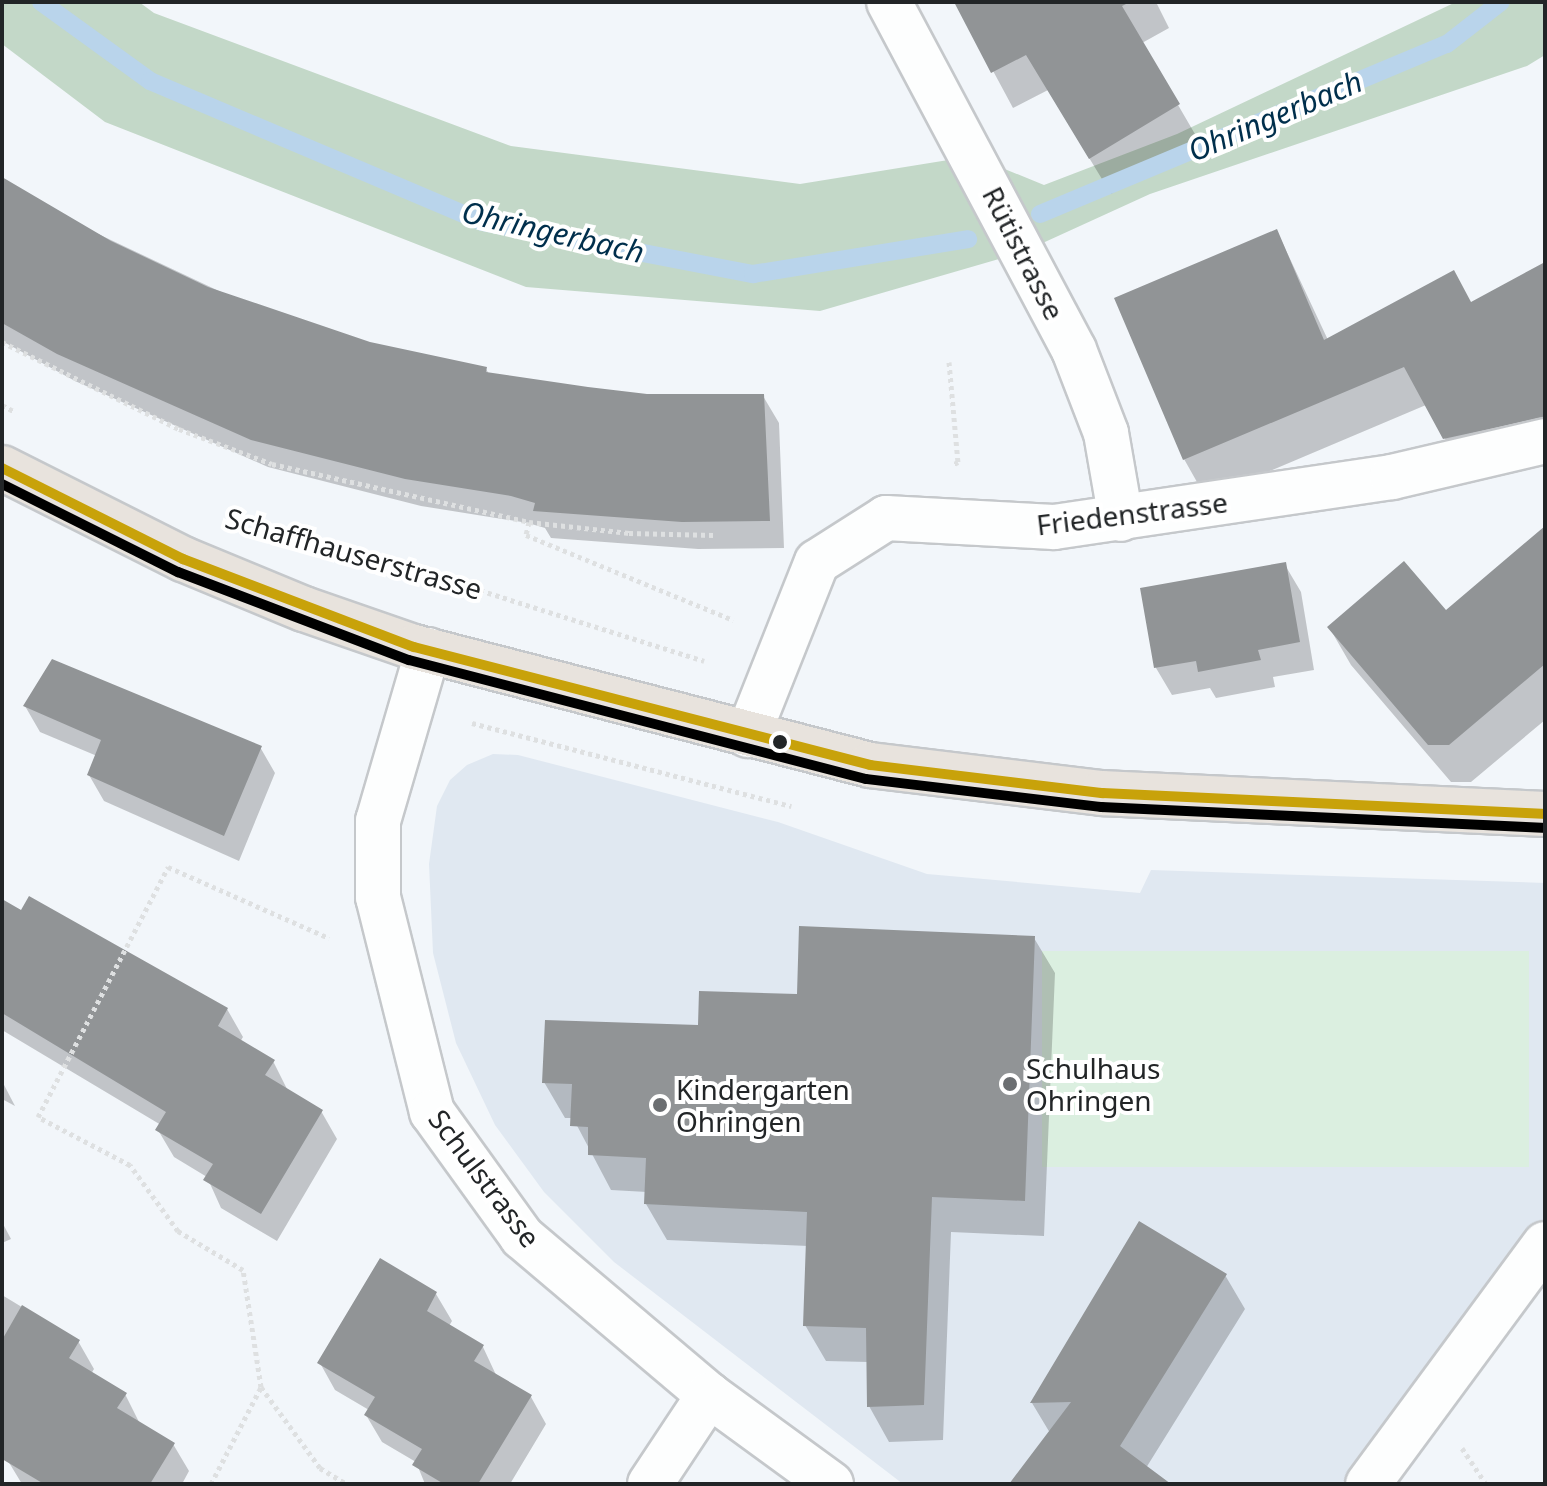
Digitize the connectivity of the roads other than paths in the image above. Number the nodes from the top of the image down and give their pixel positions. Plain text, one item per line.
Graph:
1 (889, 2) edge
2 (1545, 441) edge
3 (2, 468) edge
4 (1121, 519) junction
5 (428, 650) junction
6 (748, 735) junction
7 (1545, 814) edge
8 (1545, 1244) edge
9 (709, 1395) junction
10 (650, 1484) edge
11 (831, 1484) edge
12 (1368, 1484) edge

1 - 4 street, Rütistrasse
2 - 4 street, Friedenstrasse
3 - 5 main road, Schaffhauserstrasse
4 - 6 street, Friedenstrasse
5 - 6 main road, Schaffhauserstrasse
5 - 9 street, Schulstrasse
6 - 7 main road, Schaffhauserstrasse
8 - 12 street
9 - 10 street
9 - 11 street, Schulstrasse

